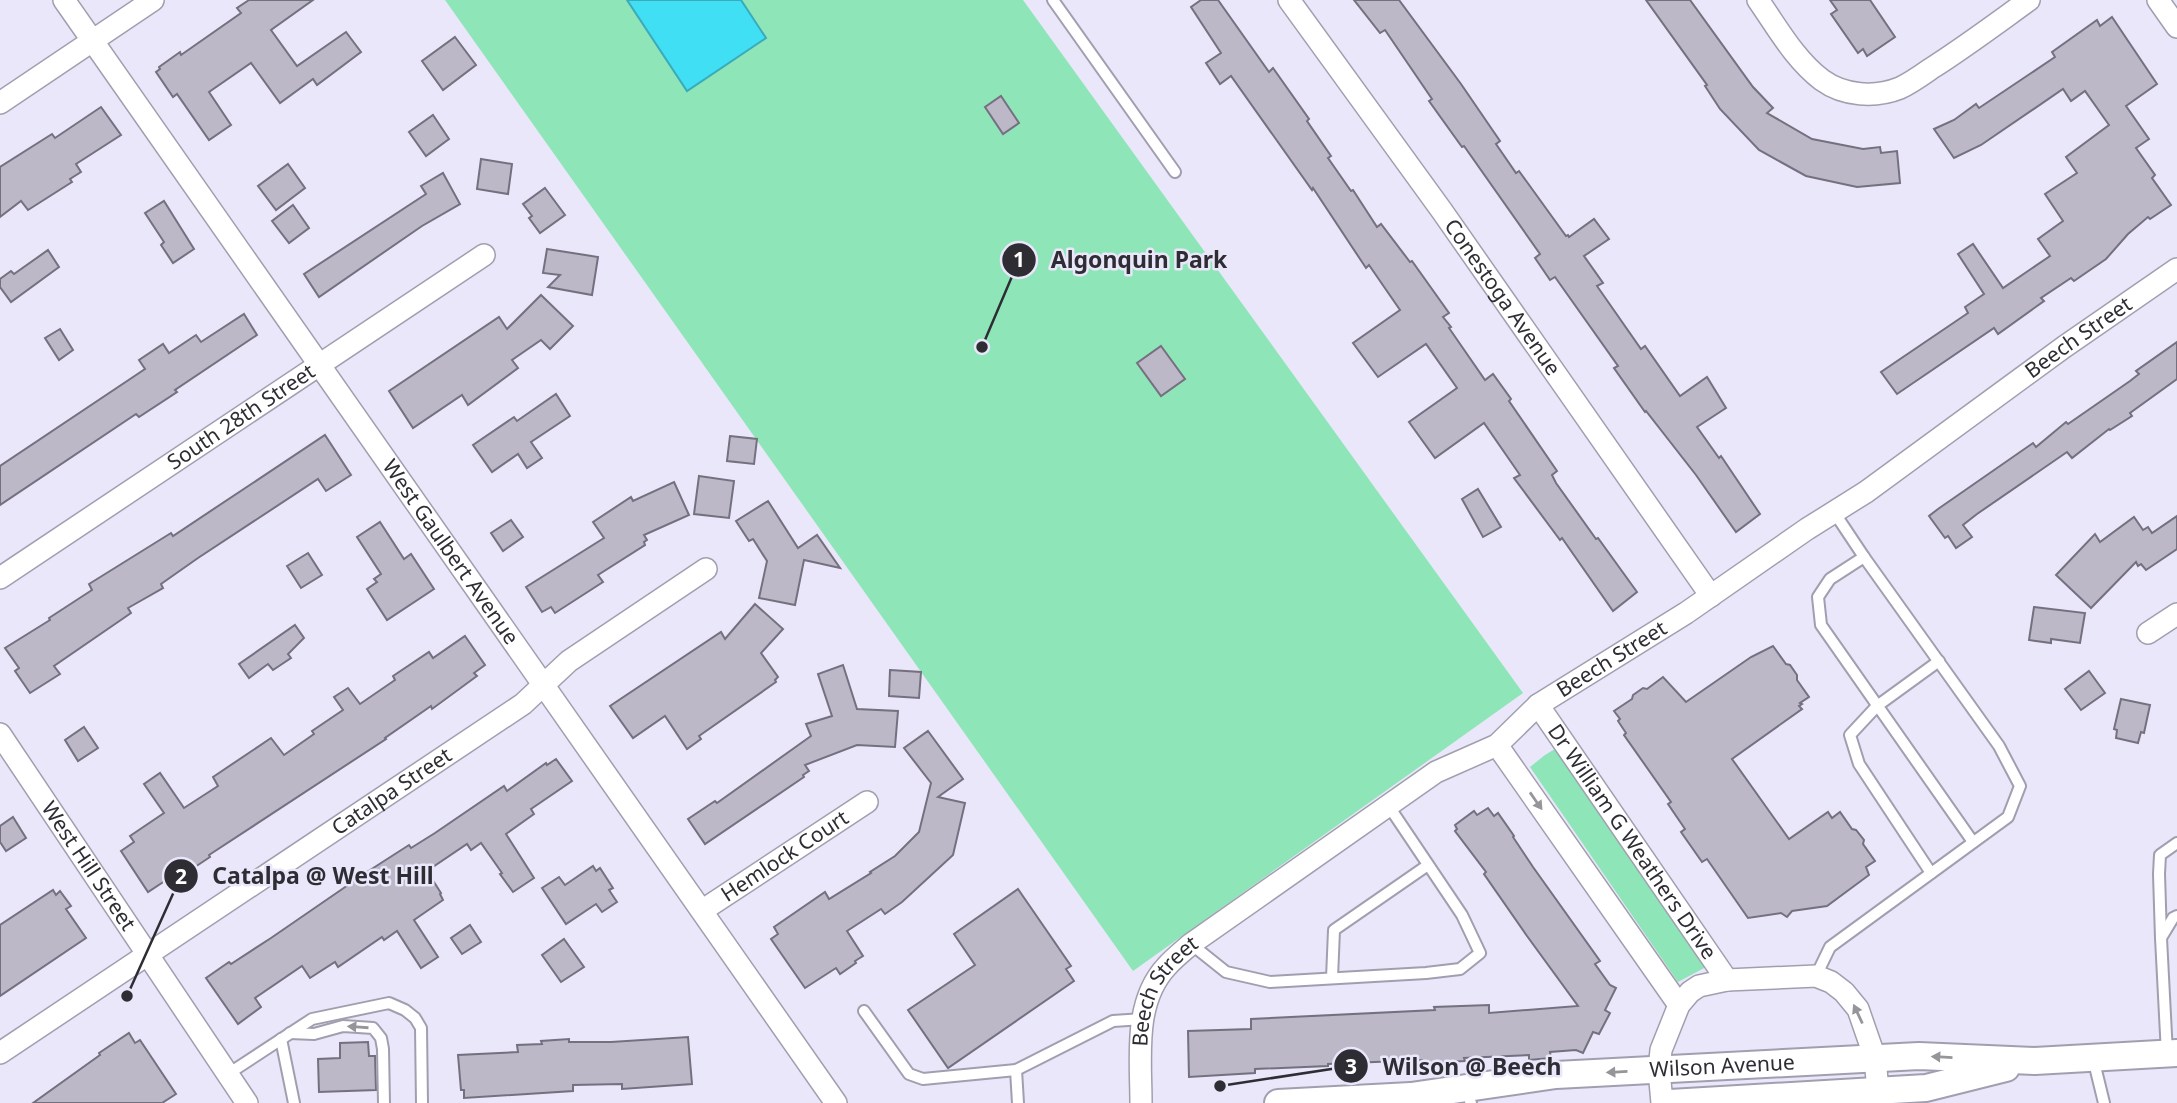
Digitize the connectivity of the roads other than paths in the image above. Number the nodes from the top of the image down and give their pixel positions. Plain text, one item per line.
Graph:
1 (64, 0) edge
2 (153, 0) edge
3 (1053, 0) edge
4 (1289, 0) edge
5 (1758, 0) edge
6 (2029, 0) edge
7 (2158, 0) edge
8 (2177, 27) edge
9 (93, 40) junction
10 (0, 103) edge
11 (1175, 172) dead end
12 (484, 254) dead end
13 (2177, 269) edge
14 (319, 364) junction
15 (1834, 512) junction
16 (1864, 558) junction
17 (706, 569) dead end
18 (0, 578) edge
19 (1711, 596) junction
20 (2177, 614) edge
21 (2148, 633) dead end
22 (1939, 662) junction
23 (543, 684) junction
24 (1538, 705) junction
25 (1877, 706) junction
26 (0, 734) edge
27 (1497, 745) junction
28 (867, 802) dead end
29 (1388, 805) junction
30 (1973, 842) junction
31 (2177, 843) edge
32 (1428, 865) junction
33 (1931, 873) junction
34 (702, 911) junction
35 (2177, 916) edge
36 (2161, 938) junction
37 (1191, 944) junction
38 (148, 954) junction
39 (1816, 976) junction
40 (1332, 978) junction
41 (1727, 980) junction
42 (1679, 1005) junction
43 (864, 1011) dead end
44 (1143, 1019) junction
45 (286, 1036) junction
46 (0, 1053) edge
47 (2172, 1053) edge
48 (1875, 1058) junction
49 (2093, 1058) junction
50 (2035, 1061) junction
51 (1016, 1069) junction
52 (1659, 1070) junction
53 (228, 1074) junction
54 (1875, 1097) edge
55 (1406, 1099) edge
56 (1478, 1102) edge
57 (247, 1103) edge
58 (294, 1103) edge
59 (384, 1103) edge
60 (422, 1103) edge
61 (836, 1103) edge
62 (1018, 1103) edge
63 (1141, 1103) edge
64 (1278, 1103) edge
65 (1662, 1103) edge
66 (1670, 1103) edge
67 (2104, 1103) edge

1 - 9 street, West Gaulbert Avenue
2 - 9 street
3 - 11 lane
4 - 19 street, Conestoga Avenue
5 - 6 street
7 - 8 street
9 - 10 street
9 - 14 street, West Gaulbert Avenue
12 - 14 street, South 28th Street
13 - 15 street, Beech Street
14 - 18 street, South 28th Street
14 - 23 street, West Gaulbert Avenue
15 - 16 lane
15 - 19 street, Beech Street
16 - 22 lane
16 - 25 lane
17 - 23 street, Catalpa Street
19 - 24 street, Beech Street
20 - 21 street
22 - 25 lane
22 - 30 lane
23 - 34 street, West Gaulbert Avenue
23 - 38 street, Catalpa Street
24 - 27 street, Beech Street
24 - 41 street, Dr William G Weathers Drive
25 - 30 lane
25 - 33 lane
26 - 38 street, West Hill Street
27 - 29 street, Beech Street
27 -> 42 street
28 - 34 street, Hemlock Court
29 - 32 lane
29 - 37 street, Beech Street
30 - 33 lane
31 - 36 lane
32 - 40 lane
32 - 40 lane
33 - 39 lane
34 - 61 street, West Gaulbert Avenue
35 - 36 lane
36 - 47 lane
37 - 40 lane
37 - 44 street, Beech Street
38 - 46 street, Catalpa Street
38 - 53 street, West Hill Street
39 - 41 street, Dr William G Weathers Drive
48 -> 39 street
41 - 42 street, Dr William G Weathers Drive
42 - 52 street
43 - 51 lane
44 - 51 lane
44 - 63 street, Beech Street
45 - 53 lane
45 - 58 lane
59 -> 45 lane
45 - 60 lane
47 - 49 street, Wilson Avenue
50 -> 48 street, Wilson Avenue
48 - 52 street, Wilson Avenue
48 - 54 street
49 - 50 street, Wilson Avenue
49 - 67 lane
50 - 54 street, Wilson Avenue
51 - 62 lane
52 -> 55 street, Wilson Avenue
52 - 65 street
53 - 57 street, West Hill Street
54 - 66 street, Wilson Avenue
55 - 56 street, Wilson Avenue
55 - 64 street, Wilson Avenue

